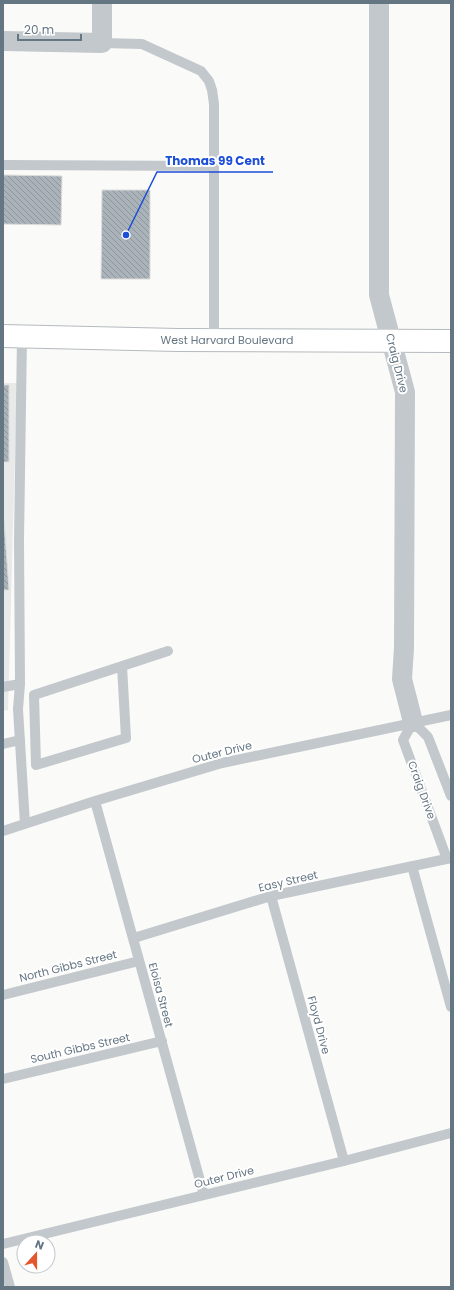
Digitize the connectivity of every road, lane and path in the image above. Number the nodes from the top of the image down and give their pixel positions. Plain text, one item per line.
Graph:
1 (102, 3) edge
2 (379, 3) edge
3 (3, 41) edge
4 (102, 43) junction
5 (3, 165) edge
6 (213, 166) junction
7 (13, 336) edge
8 (214, 339) junction
9 (392, 341) junction
10 (451, 341) edge
11 (168, 651) dead end
12 (122, 666) junction
13 (20, 684) junction
14 (3, 686) edge
15 (451, 715) edge
16 (414, 722) junction
17 (20, 740) junction
18 (3, 744) edge
19 (451, 796) edge
20 (95, 801) junction
21 (25, 824) junction
22 (3, 831) edge
23 (449, 858) edge
24 (412, 866) junction
25 (271, 896) junction
26 (134, 938) junction
27 (139, 961) junction
28 (3, 995) edge
29 (451, 1007) edge
30 (162, 1041) junction
31 (3, 1079) edge
32 (451, 1133) edge
33 (344, 1161) junction
34 (204, 1195) junction
35 (3, 1244) edge
36 (3, 1262) edge
37 (10, 1287) edge

1 - 4 street
2 - 9 street, Craig Drive
3 - 4 street
4 - 6 lane
5 - 6 lane
6 - 8 lane
7 - 8 main road, West Harvard Boulevard
7 - 13 lane
8 - 9 main road, West Harvard Boulevard
9 - 10 main road, West Harvard Boulevard
9 - 16 street, Craig Drive
11 - 12 lane
12 - 12 lane
13 - 14 lane
13 - 17 lane
15 - 16 lane, Outer Drive
16 - 19 lane, Craig Drive
16 - 20 lane, Outer Drive
16 - 23 lane, Craig Drive
17 - 18 lane
17 - 21 lane
20 - 21 lane, Outer Drive
20 - 26 lane, Eloisa Street
21 - 22 lane, Outer Drive
23 - 24 lane, Easy Street
24 - 25 lane, Easy Street
24 - 29 lane
25 - 26 lane, Easy Street
25 - 33 lane, Floyd Drive
26 - 27 lane, Eloisa Street
27 - 28 lane, North Gibbs Street
27 - 30 lane, Eloisa Street
30 - 31 lane, South Gibbs Street
30 - 34 lane, Eloisa Street
32 - 33 lane, Outer Drive
33 - 34 lane, Outer Drive
34 - 35 lane, Outer Drive
36 - 37 lane

